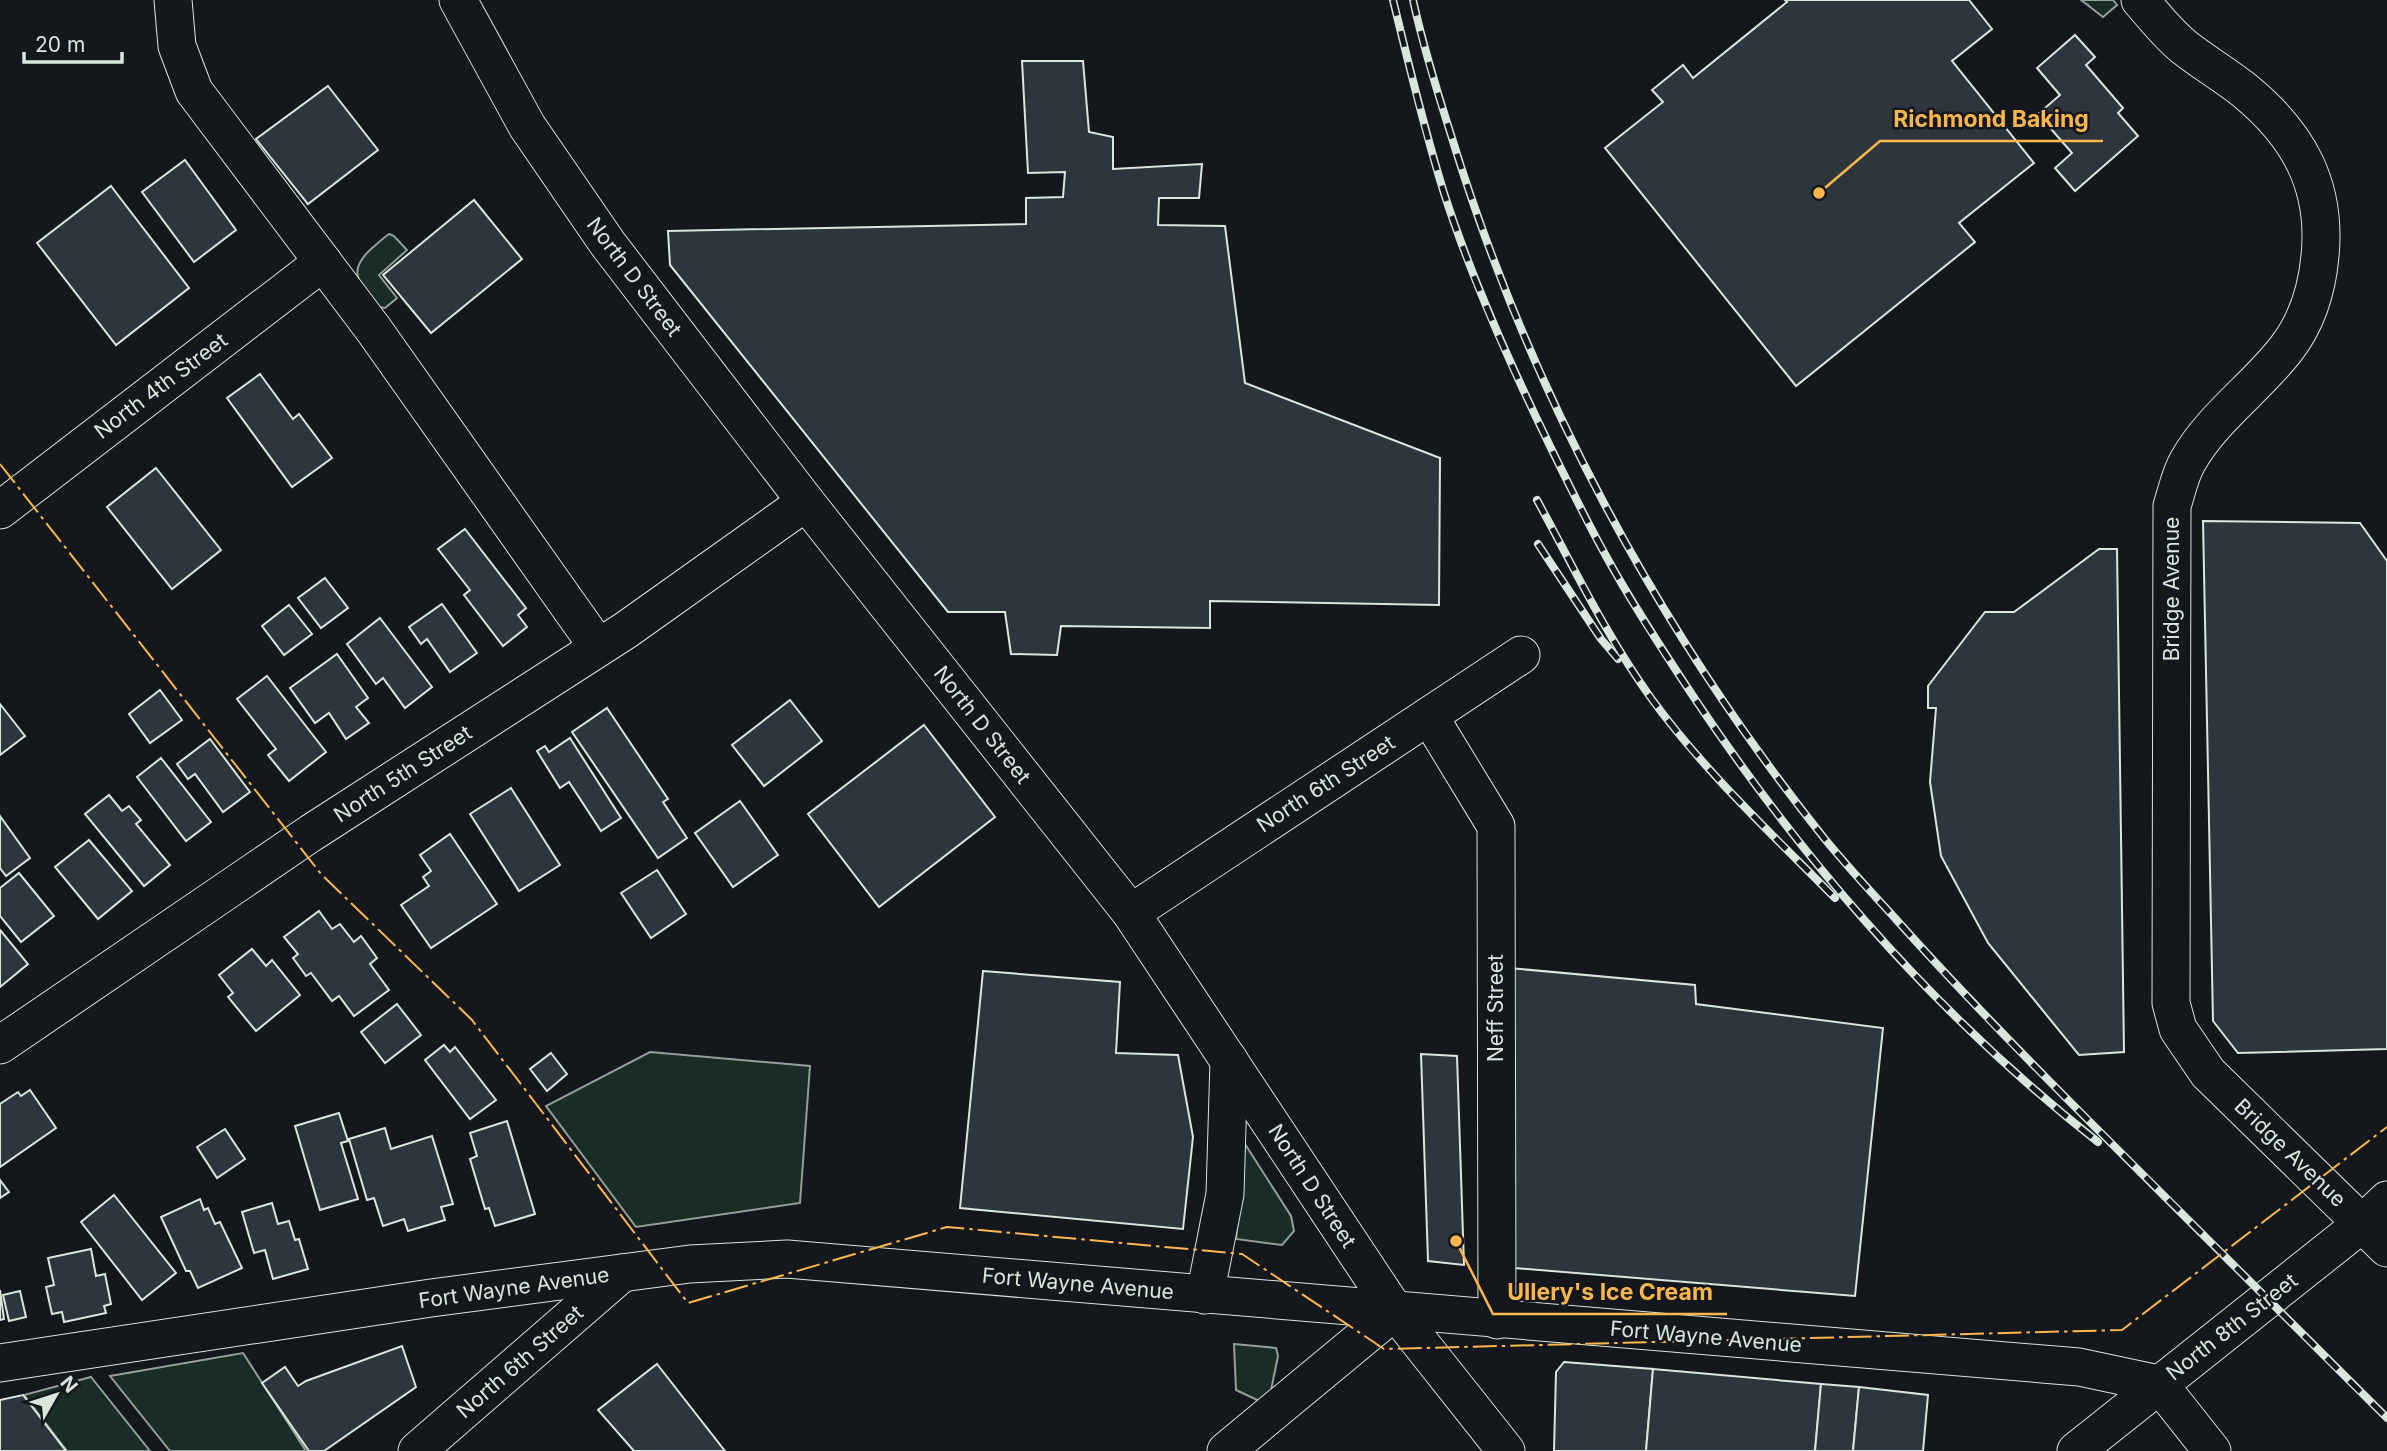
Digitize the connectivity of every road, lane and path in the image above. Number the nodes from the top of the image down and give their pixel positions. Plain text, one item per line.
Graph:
1 (173, 0) edge
2 (458, 0) edge
3 (2140, 0) edge
4 (323, 262) junction
5 (806, 502) junction
6 (0, 510) edge
7 (598, 647) junction
8 (1521, 655) dead end
9 (1429, 716) junction
10 (1131, 913) junction
11 (0, 1045) edge
12 (1229, 1060) junction
13 (2379, 1224) edge
14 (622, 1273) junction
15 (1205, 1295) junction
16 (1395, 1311) junction
17 (1497, 1320) junction
18 (0, 1363) edge
19 (2160, 1384) junction
20 (417, 1451) edge
21 (1226, 1451) edge
22 (1506, 1451) edge
23 (2076, 1451) edge
24 (2212, 1451) edge

1 - 4 street
2 - 5 street, North D Street
3 - 13 street, Bridge Avenue
4 - 6 street, North 4th Street
4 - 7 street
5 - 7 street, North 5th Street
5 - 10 street, North D Street
7 - 11 street, North 5th Street
8 - 9 street, North 6th Street
9 - 10 street, North 6th Street
9 - 17 street, Neff Street
10 - 12 street, North D Street
12 - 15 street
12 - 16 street, North D Street
13 - 19 street, North 8th Street
14 - 15 street, Fort Wayne Avenue
14 - 18 street, Fort Wayne Avenue
14 - 20 street, North 6th Street
15 - 16 street, Fort Wayne Avenue
16 - 17 street, Fort Wayne Avenue
16 - 21 street
16 - 22 street, North D Street
17 - 19 street, Fort Wayne Avenue
19 - 23 street, North 8th Street
19 - 24 street

